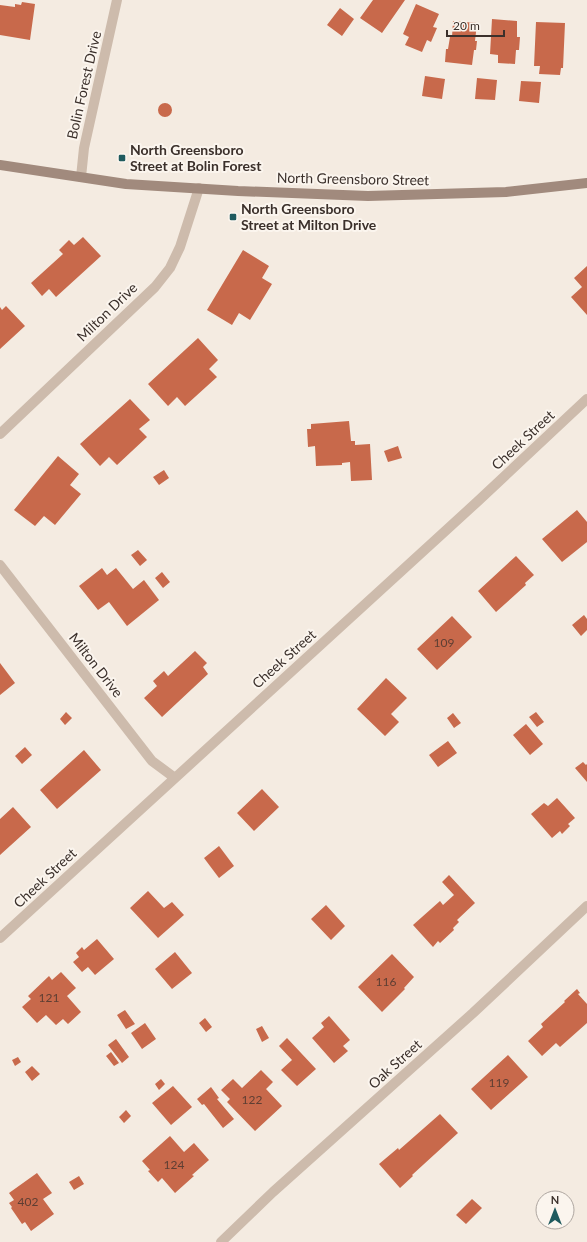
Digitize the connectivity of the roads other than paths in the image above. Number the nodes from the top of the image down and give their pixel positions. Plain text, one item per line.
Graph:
1 (117, 0) edge
2 (0, 165) edge
3 (81, 177) junction
4 (587, 183) edge
5 (199, 188) junction
6 (587, 399) edge
7 (0, 434) edge
8 (0, 565) edge
9 (175, 778) junction
10 (587, 906) edge
11 (0, 938) edge
12 (220, 1242) edge

1 - 3 street, Bolin Forest Drive
2 - 3 main road, North Greensboro Street
3 - 5 main road, North Greensboro Street
4 - 5 main road, North Greensboro Street
5 - 7 street, Milton Drive
6 - 9 street, Cheek Street
8 - 9 street, Milton Drive
9 - 11 street, Cheek Street
10 - 12 street, Oak Street

